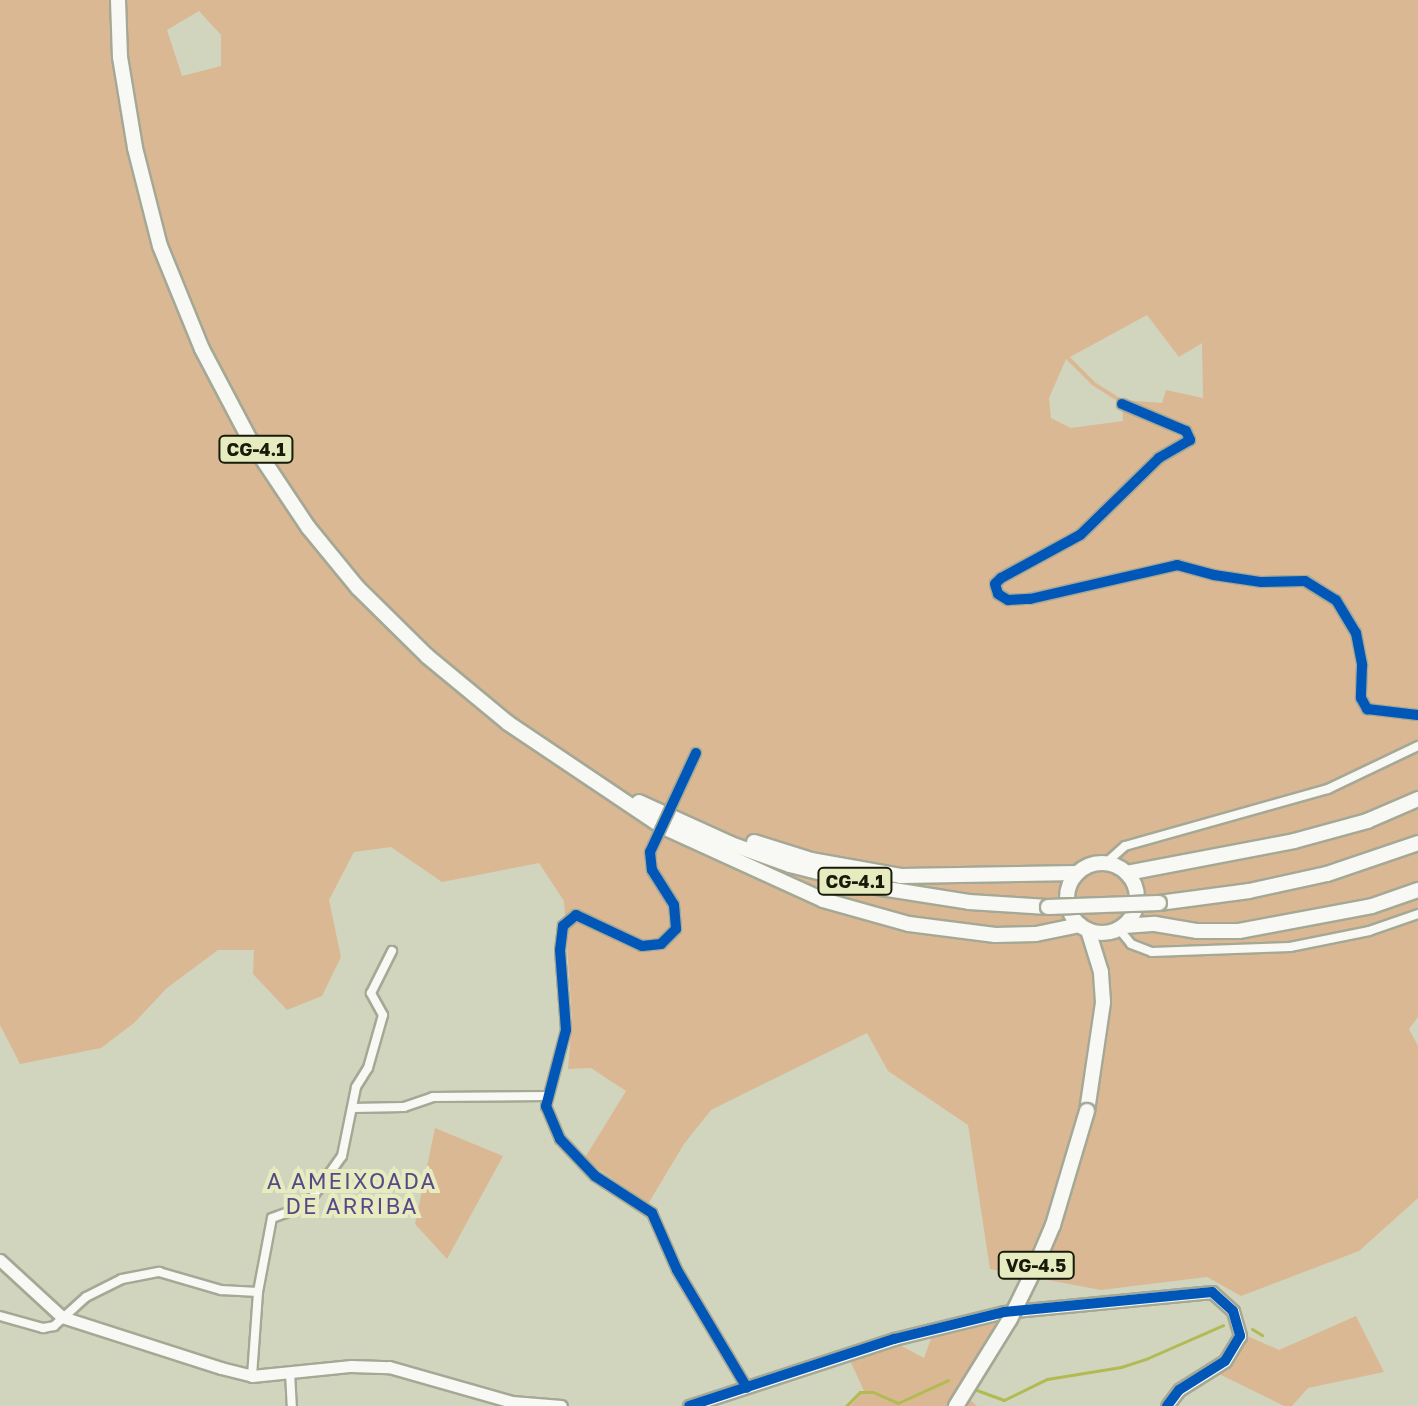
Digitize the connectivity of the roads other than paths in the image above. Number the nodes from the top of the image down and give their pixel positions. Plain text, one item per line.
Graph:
1 (118, 0) edge
2 (1122, 404) dead end
3 (1418, 715) edge
4 (1418, 746) edge
5 (696, 753) dead end
6 (592, 779) junction
7 (1418, 799) edge
8 (671, 817) junction
9 (1418, 843) edge
10 (1106, 863) junction
11 (1077, 873) junction
12 (1127, 873) junction
13 (1418, 890) edge
14 (1418, 914) edge
15 (1084, 928) junction
16 (1118, 929) junction
17 (392, 951) dead end
18 (1101, 972) junction
19 (548, 1096) junction
20 (353, 1108) junction
21 (0, 1260) edge
22 (258, 1292) junction
23 (0, 1316) edge
24 (62, 1317) junction
25 (290, 1372) junction
26 (252, 1376) junction
27 (747, 1388) junction
28 (292, 1406) edge
29 (561, 1406) edge
30 (689, 1406) edge
31 (956, 1406) edge
32 (1167, 1406) edge

1 - 6 highway, CG-4.1
2 - 3 street
4 - 10 street
5 - 19 street, bridge
6 - 8 highway, CG-4.1
6 - 15 highway
7 - 12 highway
8 - 9 highway, CG-4.1, bridge
8 - 11 highway
10 - 11 highway
10 - 12 highway
11 - 15 highway
12 - 16 highway
13 - 16 highway
14 - 16 street
15 - 16 highway
15 - 18 highway
16 - 18 highway
17 - 20 street
18 - 31 highway, VG-4.5, bridge
19 - 20 street
19 - 27 street
20 - 22 street
21 - 24 street
22 - 24 street
22 - 26 street
23 - 24 street
24 - 26 street
25 - 26 street
25 - 28 street
25 - 29 street
27 - 30 street
27 - 32 street

